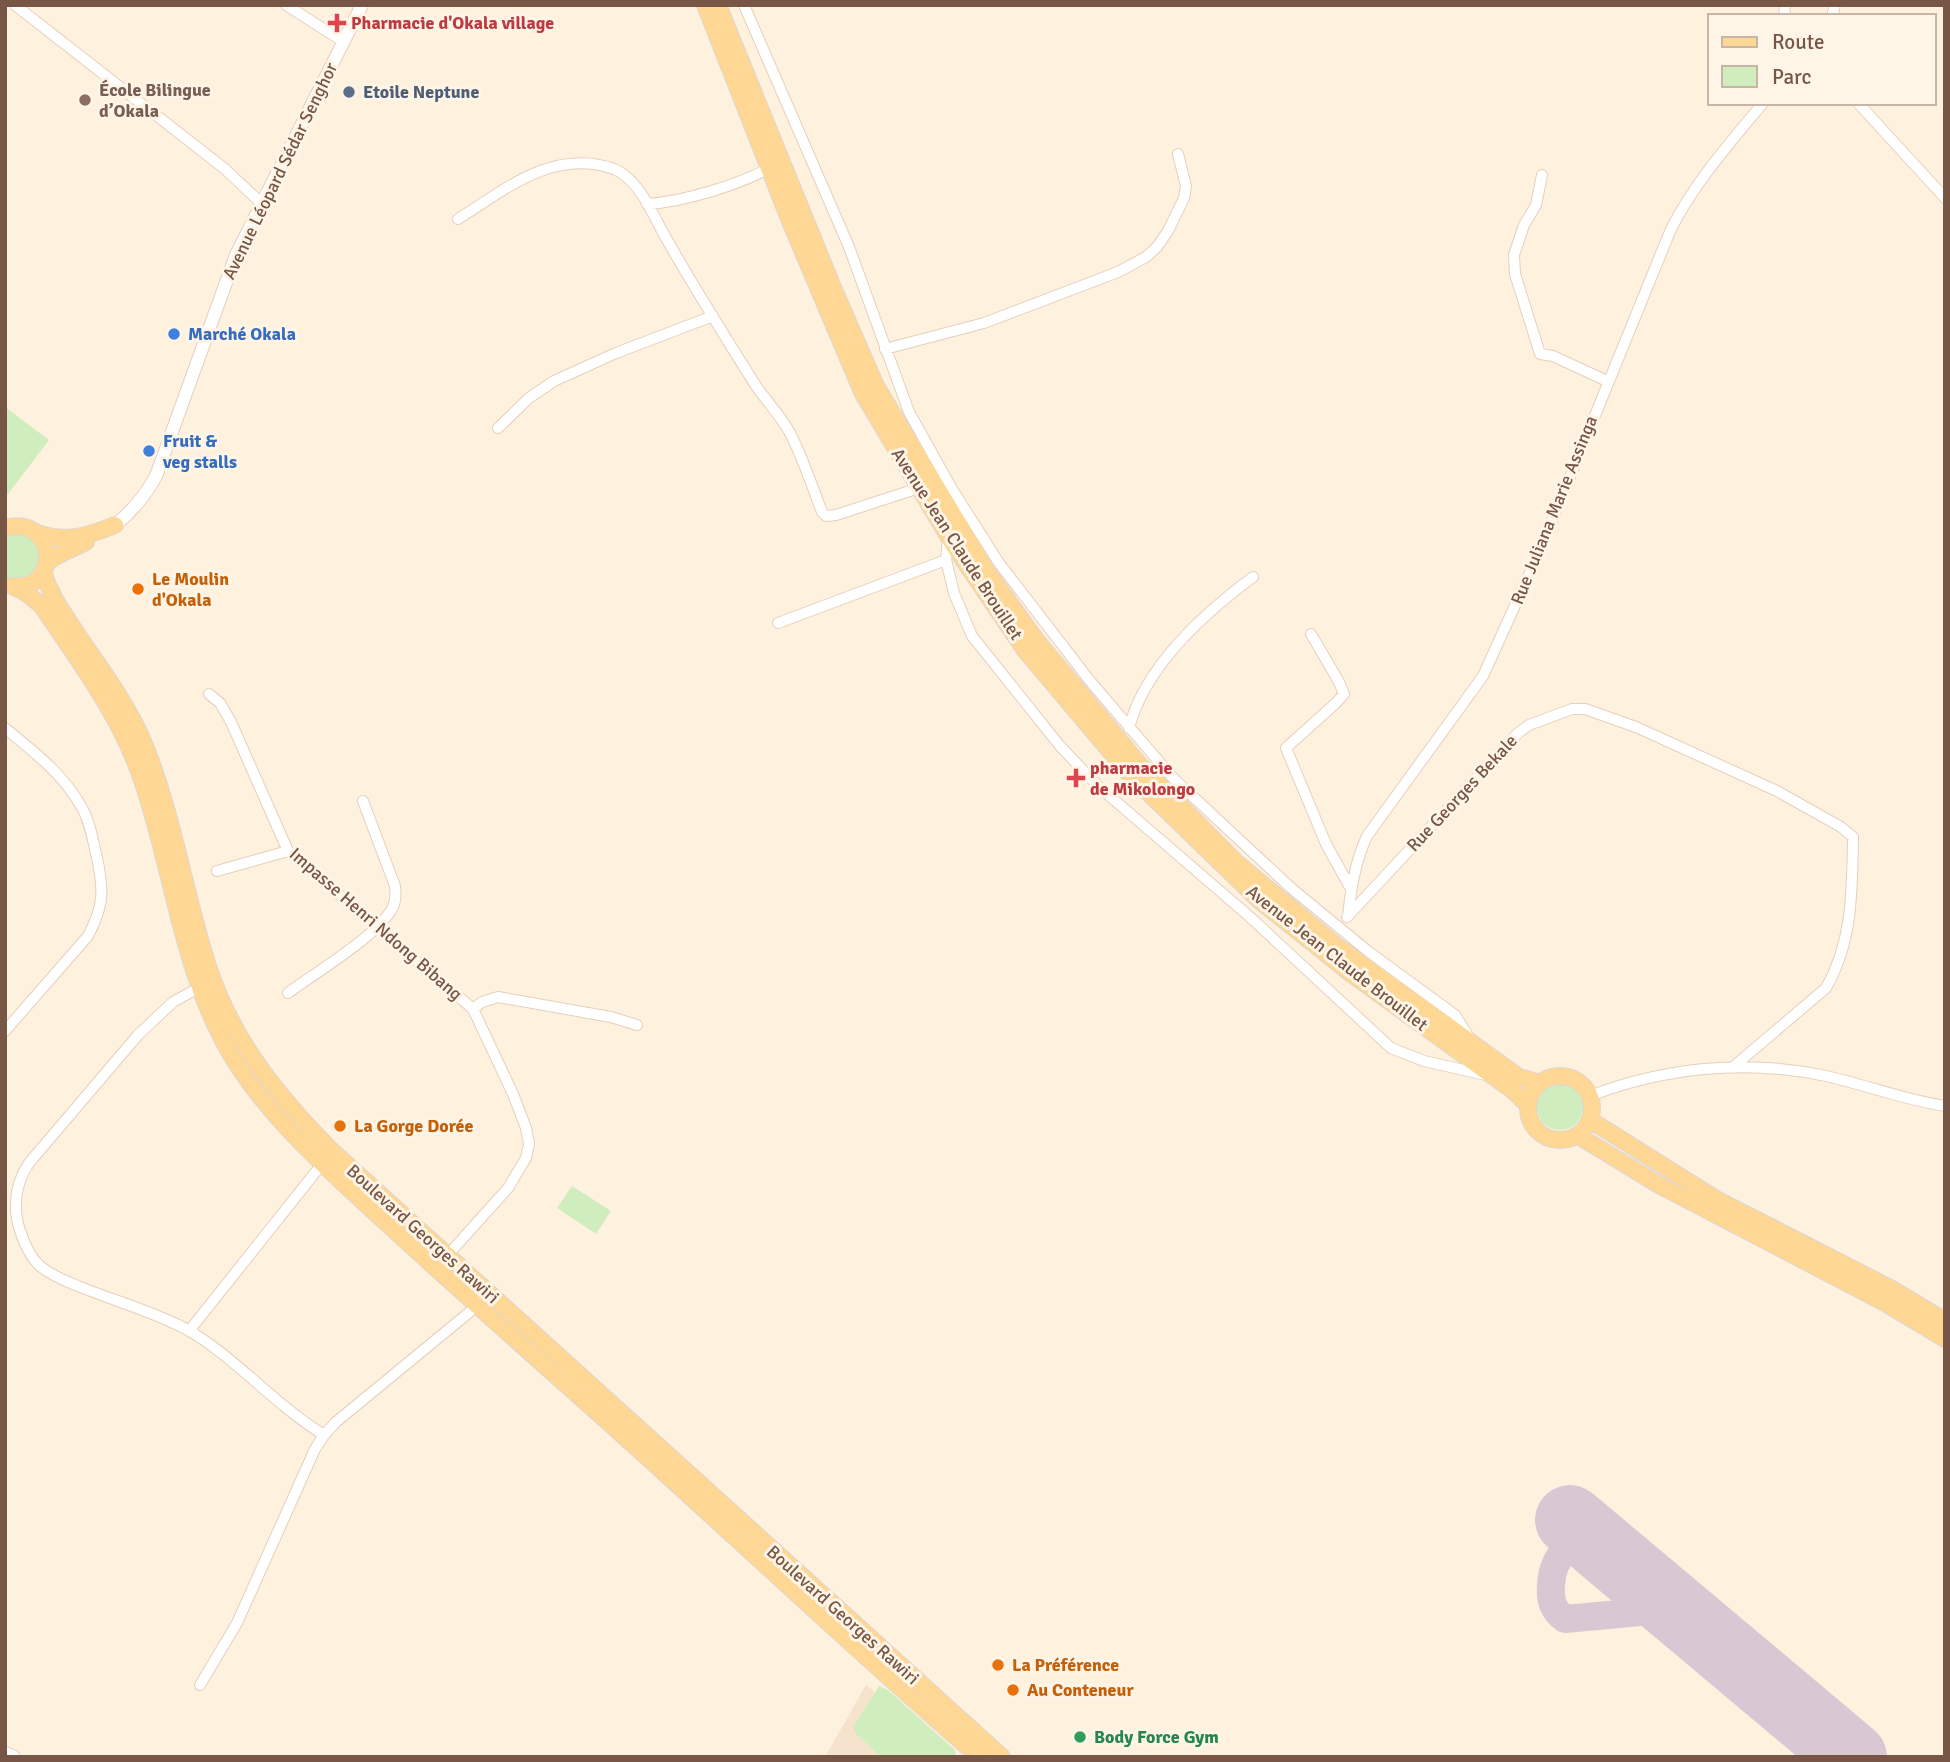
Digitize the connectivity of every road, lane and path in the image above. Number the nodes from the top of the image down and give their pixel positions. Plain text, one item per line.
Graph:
1 (15, 5) edge
2 (286, 5) edge
3 (362, 5) edge
4 (705, 5) edge
5 (718, 5) edge
6 (744, 5) edge
7 (344, 42) junction
8 (1761, 105) edge
9 (1860, 105) edge
10 (1178, 154) dead end
11 (769, 168) junction
12 (1542, 175) dead end
13 (1945, 198) edge
14 (261, 202) junction
15 (647, 204) junction
16 (458, 219) dead end
17 (713, 316) junction
18 (885, 349) junction
19 (1607, 381) junction
20 (498, 428) dead end
21 (919, 488) junction
22 (115, 525) junction
23 (5, 528) edge
24 (37, 533) junction
25 (948, 537) junction
26 (947, 560) junction
27 (45, 568) junction
28 (1253, 577) dead end
29 (10, 586) edge
30 (778, 622) dead end
31 (1311, 634) dead end
32 (209, 694) dead end
33 (5, 728) edge
34 (1129, 728) junction
35 (363, 801) dead end
36 (288, 850) junction
37 (217, 871) dead end
38 (1350, 889) junction
39 (1348, 916) junction
40 (379, 927) junction
41 (1338, 927) junction
42 (200, 987) junction
43 (288, 993) dead end
44 (473, 1009) junction
45 (637, 1025) dead end
46 (5, 1031) edge
47 (1473, 1044) junction
48 (1733, 1067) junction
49 (1492, 1076) junction
50 (1540, 1083) junction
51 (1590, 1096) junction
52 (1527, 1104) junction
53 (1945, 1106) edge
54 (1590, 1120) junction
55 (1577, 1135) junction
56 (323, 1164) junction
57 (447, 1256) junction
58 (477, 1306) junction
59 (1945, 1321) edge
60 (189, 1331) junction
61 (1945, 1339) edge
62 (324, 1434) junction
63 (200, 1685) dead end
64 (5, 1754) edge
65 (975, 1756) edge
66 (13, 1757) edge
67 (1002, 1757) edge

1 - 14 street
2 - 7 street
3 - 7 street, Avenue Léopard Sédar Senghor
4 - 11 main road, Avenue Jean Claude Brouillet
5 - 47 main road, Avenue Jean Claude Brouillet
6 - 18 street
7 - 14 street, Avenue Léopard Sédar Senghor
8 - 19 street, Rue Juliana Marie Assinga
9 - 13 street
10 - 18 street
11 - 15 street
11 - 21 main road, Avenue Jean Claude Brouillet
12 - 19 street
14 - 22 street, Avenue Léopard Sédar Senghor
15 - 16 street
15 - 17 street
17 - 20 street
17 - 21 street
18 - 34 street
19 - 38 street, Rue Juliana Marie Assinga
21 - 25 main road, Avenue Jean Claude Brouillet
22 - 24 main road
22 - 27 main road
23 - 24 main road
24 - 27 main road, Boulevard Georges Rawiri
25 - 26 street
25 - 49 main road, Avenue Jean Claude Brouillet
26 - 30 street
26 - 49 street
27 - 29 main road
27 - 57 main road, Boulevard Georges Rawiri
28 - 34 street
29 - 42 main road, Boulevard Georges Rawiri
31 - 38 street
32 - 36 street, Impasse Henri Ndong Bibang
33 - 46 street
34 - 41 street
35 - 40 street
36 - 37 street
36 - 40 street, Impasse Henri Ndong Bibang
38 - 39 street, Rue Juliana Marie Assinga
39 - 41 street, Rue Georges Bekale
39 - 48 street, Rue Georges Bekale
40 - 43 street
40 - 44 street, Impasse Henri Ndong Bibang
41 - 47 street
42 - 56 main road, Boulevard Georges Rawiri
42 - 60 street
44 - 45 street
44 - 57 street, Impasse Henri Ndong Bibang
47 - 50 main road, Avenue Jean Claude Brouillet
48 - 51 street
48 - 53 street
49 - 52 main road, Avenue Jean Claude Brouillet
50 - 51 main road
50 - 52 main road
51 - 54 main road
52 - 55 main road
54 - 55 main road
54 - 59 main road
55 - 61 main road
56 - 58 main road, Boulevard Georges Rawiri
56 - 60 street
57 - 67 main road, Boulevard Georges Rawiri
58 - 62 street
58 - 65 main road, Boulevard Georges Rawiri
60 - 62 street
62 - 63 street
64 - 66 main road

